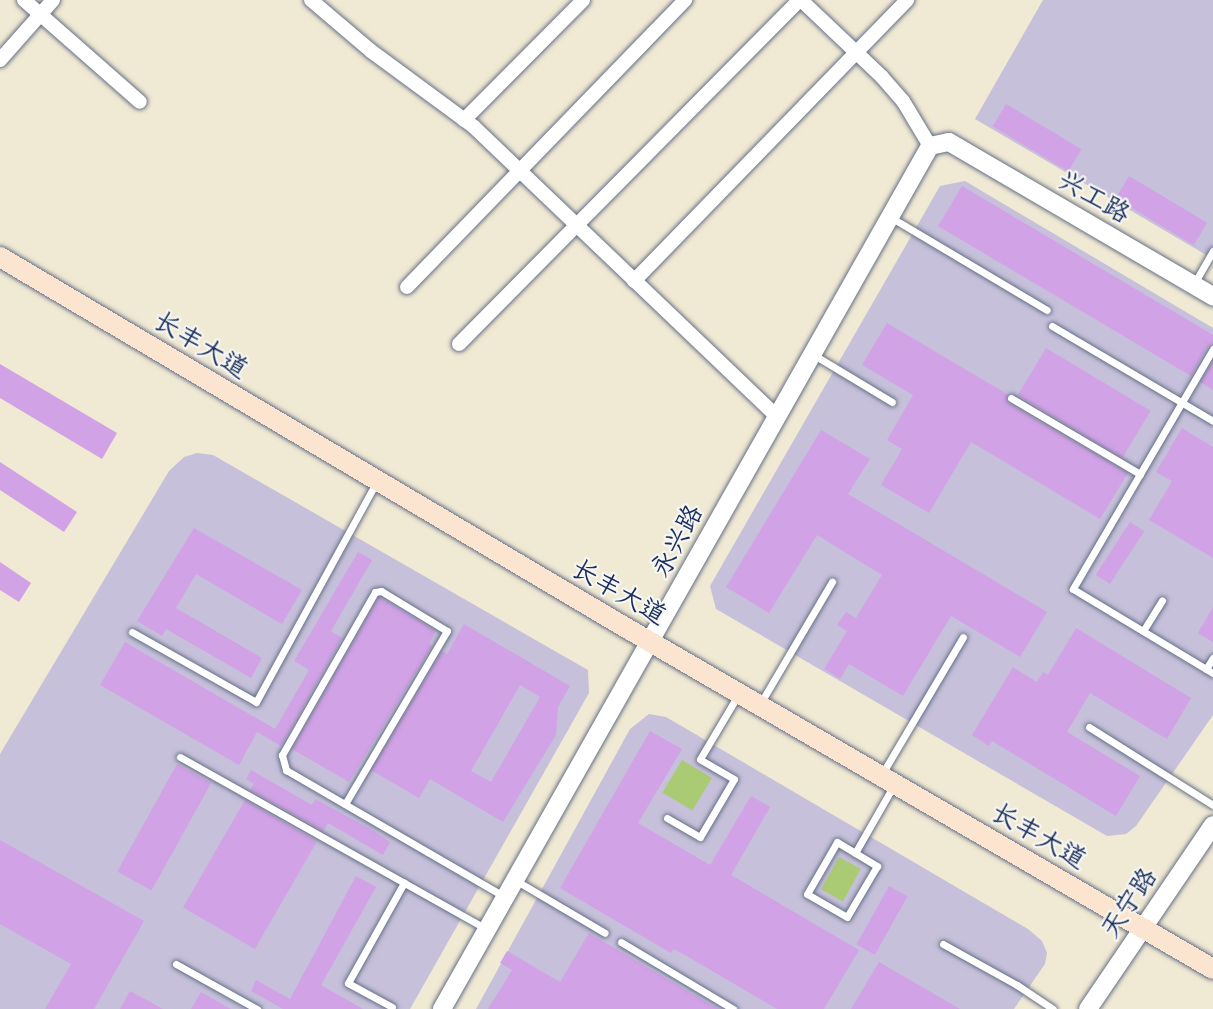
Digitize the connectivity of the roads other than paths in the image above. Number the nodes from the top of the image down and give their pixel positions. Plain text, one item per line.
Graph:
1 (24, 0) edge
2 (53, 0) edge
3 (311, 0) edge
4 (583, 0) edge
5 (685, 0) edge
6 (801, 0) edge
7 (907, 0) edge
8 (40, 15) junction
9 (854, 52) junction
10 (0, 60) edge
11 (140, 102) dead end
12 (464, 120) junction
13 (930, 146) junction
14 (520, 171) junction
15 (890, 217) junction
16 (577, 226) junction
17 (1213, 251) edge
18 (0, 257) edge
19 (634, 281) junction
20 (1193, 285) junction
21 (407, 287) dead end
22 (1213, 296) edge
23 (1047, 310) dead end
24 (1052, 326) dead end
25 (459, 344) dead end
26 (1213, 350) edge
27 (812, 354) junction
28 (1011, 398) dead end
29 (892, 402) dead end
30 (1182, 402) junction
31 (777, 417) junction
32 (1213, 421) edge
33 (1140, 474) junction
34 (378, 481) junction
35 (832, 582) dead end
36 (1162, 600) dead end
37 (1143, 631) junction
38 (132, 632) dead end
39 (963, 637) dead end
40 (650, 642) junction
41 (1213, 658) edge
42 (1210, 671) edge
43 (739, 693) junction
44 (759, 705) junction
45 (1089, 727) dead end
46 (180, 757) dead end
47 (889, 780) junction
48 (345, 804) junction
49 (1213, 805) edge
50 (667, 818) dead end
51 (1213, 825) edge
52 (855, 853) junction
53 (515, 880) junction
54 (404, 883) junction
55 (506, 897) junction
56 (1143, 928) junction
57 (487, 930) junction
58 (605, 933) dead end
59 (621, 942) dead end
60 (944, 944) dead end
61 (176, 964) dead end
62 (1213, 969) edge
63 (392, 1007) dead end
64 (256, 1009) edge
65 (442, 1009) edge
66 (733, 1009) edge
67 (1053, 1009) edge
68 (1088, 1009) edge

1 - 8 street
2 - 8 street
3 - 12 street
4 - 12 street
5 - 14 street
6 - 9 street
6 - 16 street
7 - 9 street
8 - 10 street
8 - 11 street
9 - 13 street
9 - 19 street
12 - 14 street
13 - 15 street, 永兴路
13 - 20 street, 兴工路
14 - 16 street
14 - 21 street
15 - 23 lane
15 - 27 street, 永兴路
16 - 19 street
16 - 25 street
17 - 20 lane
18 - 34 main road, 长丰大道
19 - 31 street
20 - 22 street, 兴工路
24 - 30 lane
26 - 30 lane
27 - 29 lane
27 - 31 street, 永兴路
28 - 33 lane
30 - 32 lane
30 - 33 lane
31 - 40 street, 永兴路
33 - 37 lane
34 - 38 lane
34 - 40 main road, 长丰大道
35 - 44 lane
36 - 37 lane
37 - 42 lane
39 - 47 lane
40 - 43 main road, 长丰大道
40 - 53 street, 永兴路
41 - 42 lane
43 - 44 main road, 长丰大道
43 - 50 lane
44 - 47 main road, 长丰大道
45 - 49 lane
46 - 54 lane
47 - 52 lane
47 - 56 main road, 长丰大道
48 - 48 lane
48 - 55 lane
51 - 56 street, 天宁路
52 - 52 lane
53 - 55 street, 永兴路
53 - 58 lane
54 - 57 lane
54 - 63 lane
55 - 57 street, 永兴路
56 - 62 main road, 长丰大道
56 - 68 street, 天宁路
57 - 65 street, 永兴路
59 - 66 lane
60 - 67 lane
61 - 64 lane

